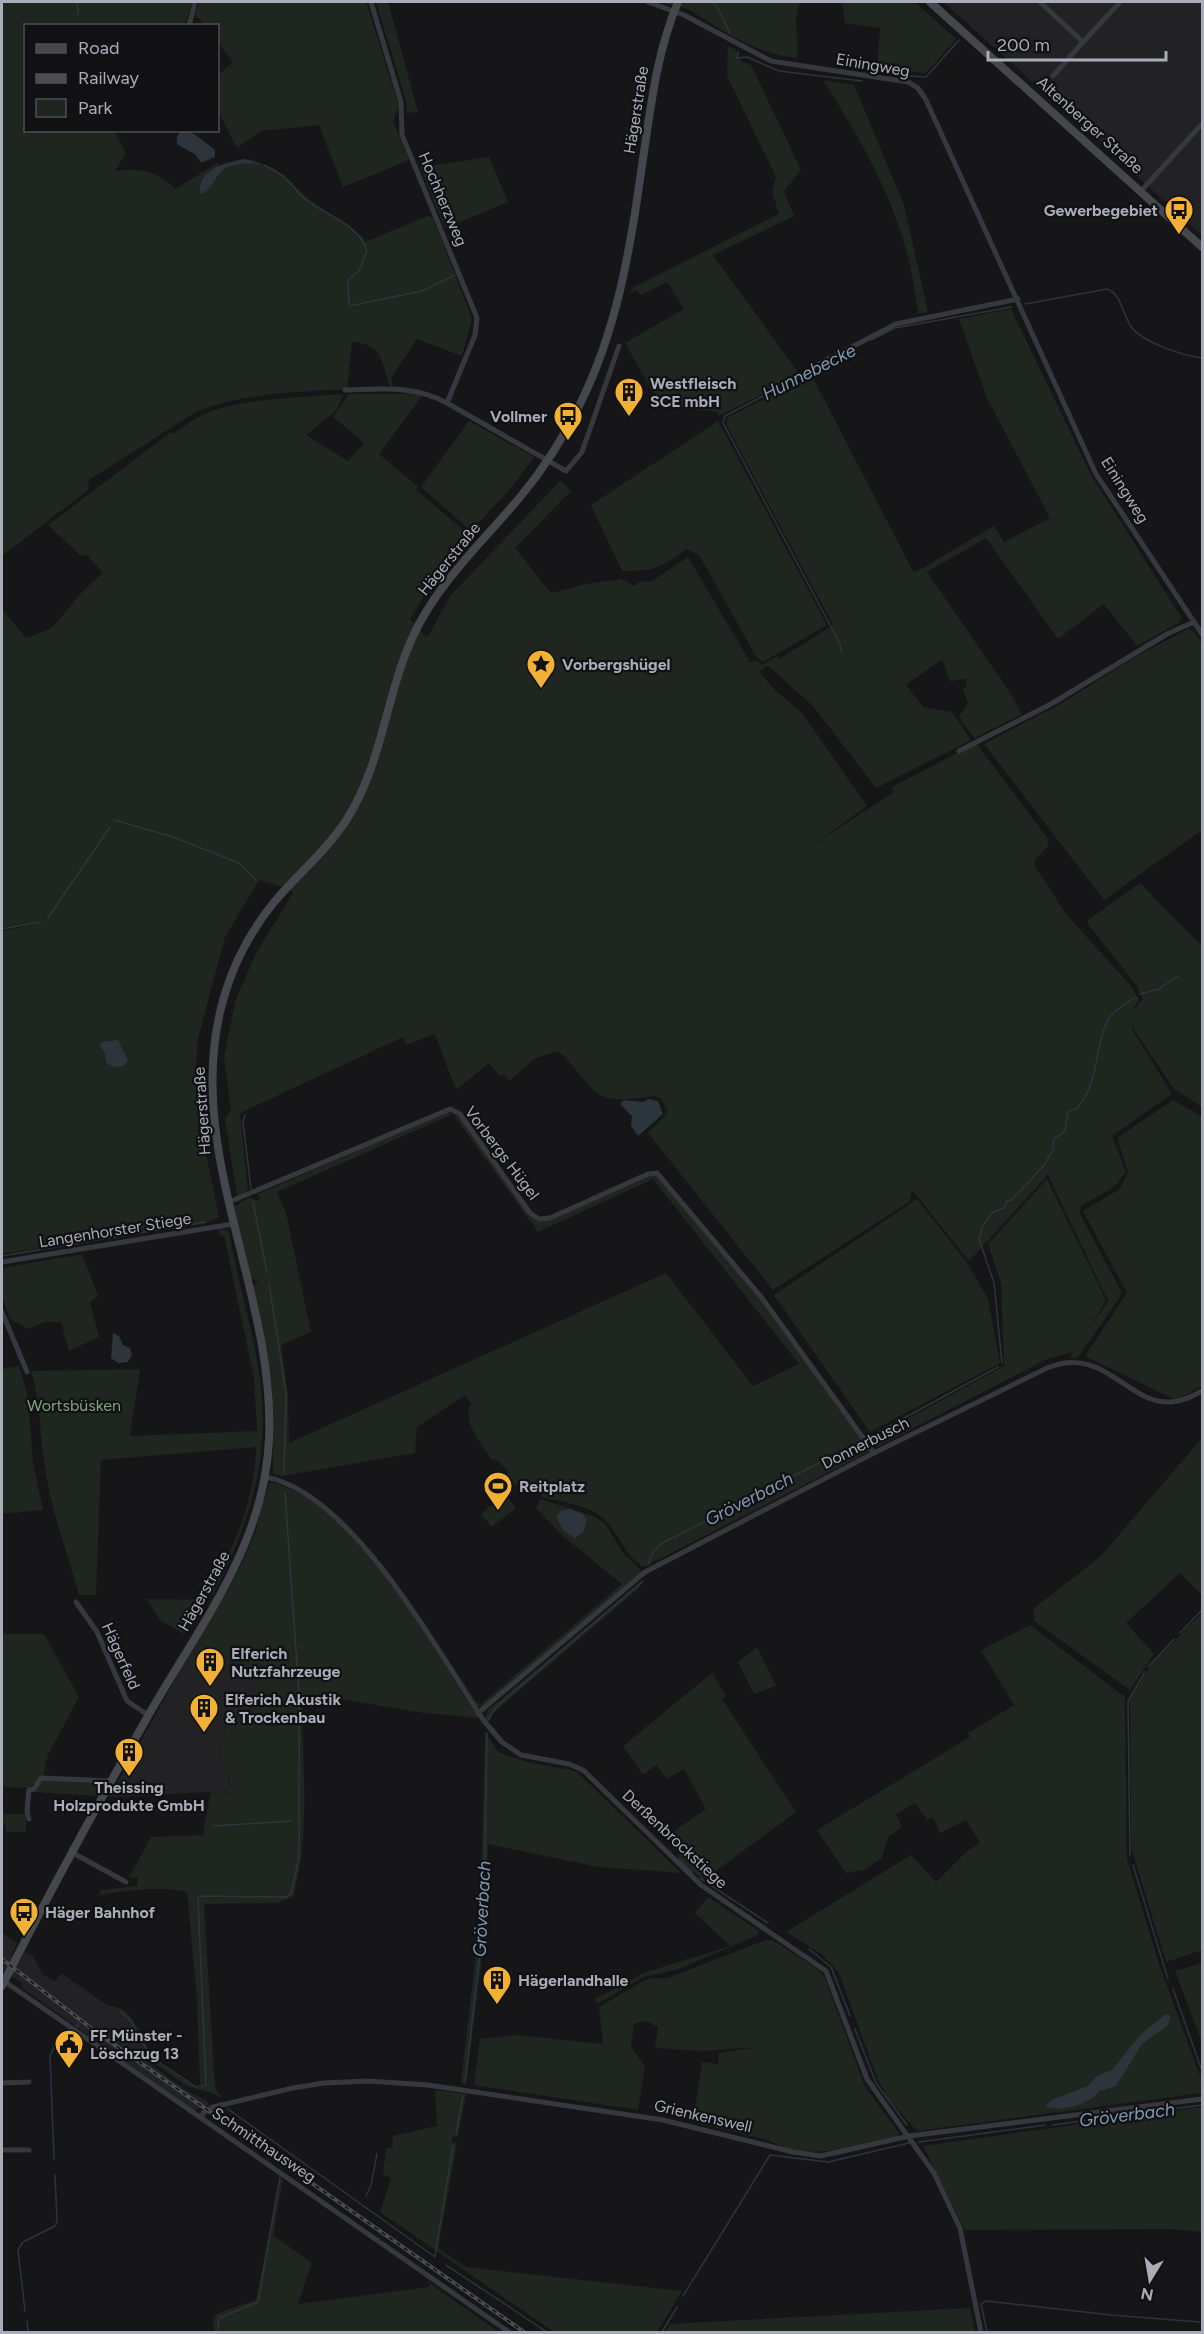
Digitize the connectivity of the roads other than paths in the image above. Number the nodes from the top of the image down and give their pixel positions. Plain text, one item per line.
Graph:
1 (195, 2) edge
2 (371, 2) edge
3 (648, 2) edge
4 (678, 2) edge
5 (930, 2) edge
6 (1041, 2) edge
7 (1120, 2) edge
8 (674, 11) junction
9 (190, 24) edge
10 (1083, 42) junction
11 (1053, 76) dead end
12 (1203, 124) edge
13 (1141, 191) junction
14 (1203, 247) edge
15 (1018, 299) junction
16 (619, 346) dead end
17 (813, 367) dead end
18 (345, 390) dead end
19 (447, 403) junction
20 (548, 460) junction
21 (1198, 625) edge
22 (1203, 634) edge
23 (959, 751) dead end
24 (229, 1202) junction
25 (233, 1224) junction
26 (2, 1262) edge
27 (2, 1312) edge
28 (27, 1372) dead end
29 (1203, 1391) edge
30 (874, 1453) junction
31 (265, 1477) junction
32 (76, 1602) dead end
33 (478, 1713) junction
34 (148, 1715) junction
35 (112, 1781) junction
36 (29, 1819) dead end
37 (74, 1853) junction
38 (126, 1882) dead end
39 (3, 1984) edge
40 (29, 2082) dead end
41 (2, 2083) edge
42 (1203, 2100) edge
43 (202, 2118) junction
44 (909, 2136) junction
45 (2, 2150) edge
46 (29, 2150) dead end
47 (509, 2332) edge
48 (981, 2332) edge

1 - 9 street
2 - 19 street, Hochherzweg
3 - 8 street
4 - 8 main road, Hägerstraße
5 - 13 main road, Altenberger Straße
6 - 10 street
7 - 10 street
8 - 15 street, Einingweg
8 - 20 main road, Hägerstraße
10 - 11 street
12 - 13 street
13 - 14 main road, Altenberger Straße
15 - 17 street
15 - 21 street, Einingweg
16 - 20 street
18 - 19 street
19 - 20 street
20 - 24 main road, Hägerstraße
21 - 22 street, Einingweg
21 - 23 street
24 - 25 main road, Hägerstraße
24 - 30 street, Vorbergs Hügel
25 - 26 street, Langenhorster Stiege
25 - 31 main road, Hägerstraße
27 - 28 street
29 - 30 street, Donnerbusch
30 - 33 street, Donnerbusch
31 - 33 street, Derßenbrockstiege
31 - 34 main road, Hägerstraße
32 - 34 street, Hägerfeld
33 - 44 street, Derßenbrockstiege
34 - 35 main road, Hägerstraße
35 - 36 street
35 - 37 main road, Hägerstraße
37 - 38 street
37 - 39 main road, Hägerstraße
39 - 43 street, Schmitthausweg
40 - 41 street
42 - 44 street, Grienkenswell
43 - 44 street, Grienkenswell
43 - 47 street, Schmitthausweg
44 - 48 street, Derßenbrockstiege
45 - 46 street

